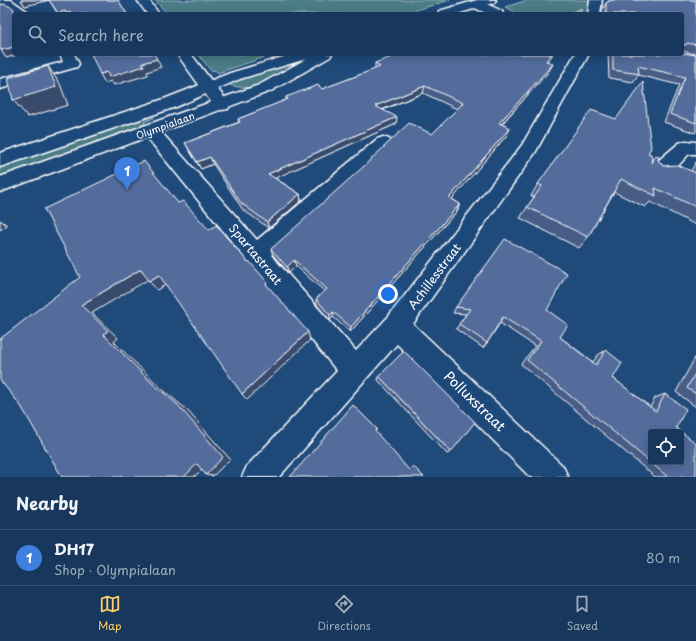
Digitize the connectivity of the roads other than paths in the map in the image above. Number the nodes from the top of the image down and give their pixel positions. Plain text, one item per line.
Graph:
1 (143, 0) edge
2 (596, 0) edge
3 (3, 2) edge
4 (484, 2) edge
5 (21, 12) edge
6 (149, 12) edge
7 (451, 12) edge
8 (495, 12) edge
9 (594, 12) edge
10 (68, 56) edge
11 (186, 56) edge
12 (301, 56) edge
13 (322, 56) edge
14 (581, 56) edge
15 (0, 84) edge
16 (209, 87) junction
17 (222, 105) junction
18 (156, 137) dead end
19 (383, 144) dead end
20 (696, 148) edge
21 (0, 160) edge
22 (659, 171) edge
23 (0, 185) edge
24 (256, 255) junction
25 (397, 326) junction
26 (355, 371) junction
27 (258, 477) edge
28 (552, 477) edge

1 - 6 street
2 - 9 street
3 - 5 street
4 - 7 street
4 - 8 street
10 - 15 street
11 - 16 street
12 - 16 street, Olympialaan
13 - 17 street, Olympialaan
14 - 25 street, Achillesstraat
16 - 17 street
16 - 21 street, Olympialaan
17 - 23 street, Olympialaan
18 - 24 street, Spartastraat
19 - 24 street
20 - 22 street
24 - 26 street, Spartastraat
25 - 26 street, Achillesstraat
25 - 28 street, Polluxstraat
26 - 27 street, Achillesstraat

